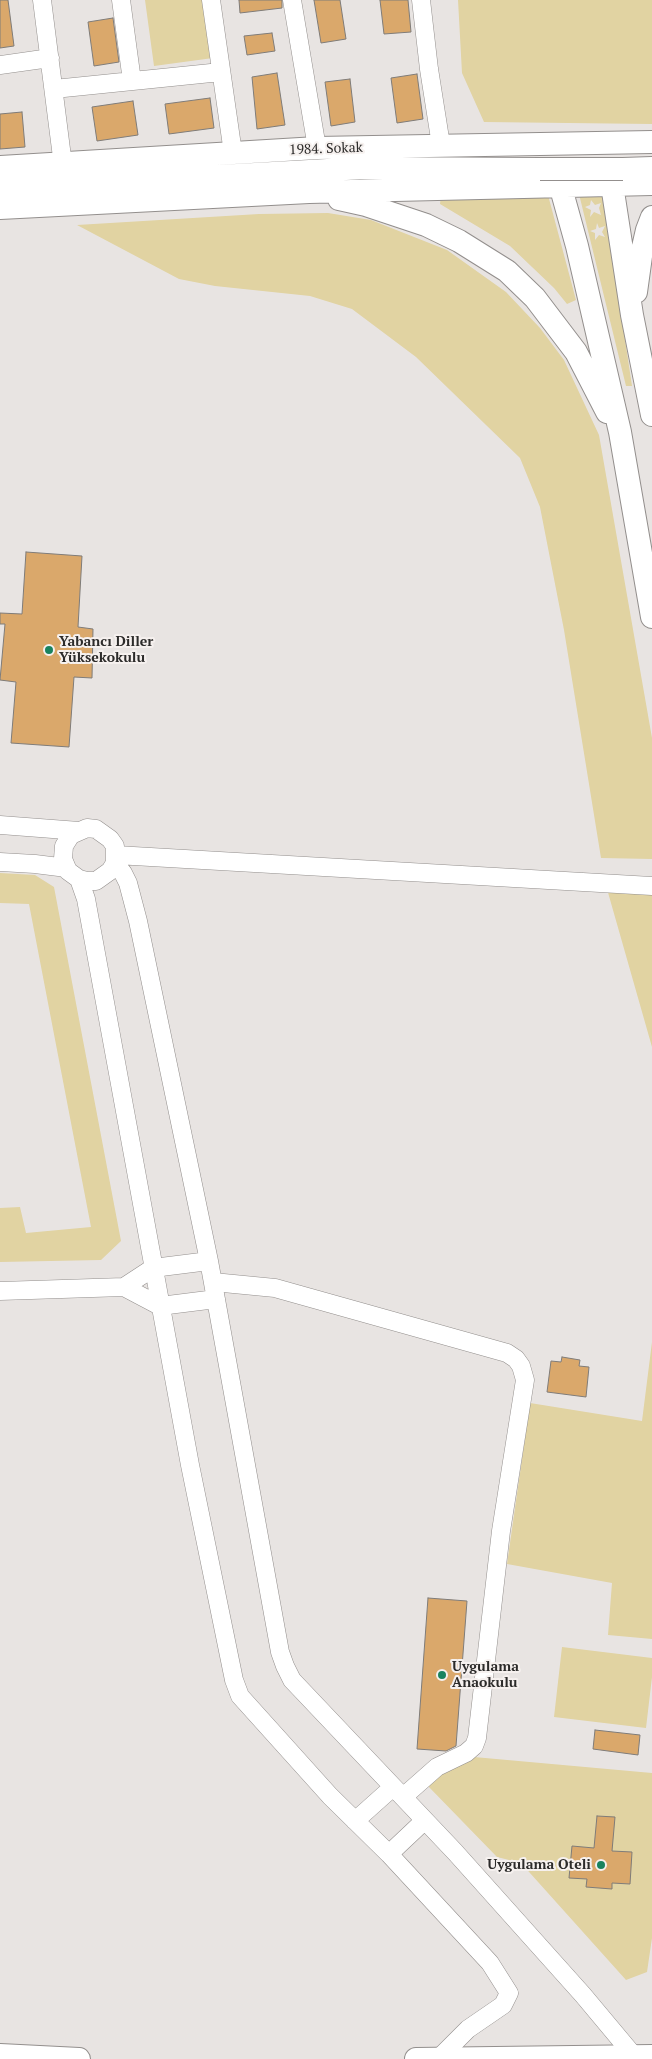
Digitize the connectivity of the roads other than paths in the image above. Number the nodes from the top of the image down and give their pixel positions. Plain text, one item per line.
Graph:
1 (42, 0) edge
2 (121, 0) edge
3 (211, 0) edge
4 (292, 0) edge
5 (422, 0) edge
6 (50, 58) junction
7 (0, 64) edge
8 (222, 72) junction
9 (132, 81) junction
10 (54, 90) junction
11 (652, 142) edge
12 (551, 143) junction
13 (606, 143) junction
14 (441, 145) junction
15 (317, 148) junction
16 (233, 154) junction
17 (63, 165) junction
18 (0, 167) edge
19 (652, 168) edge
20 (617, 177) junction
21 (652, 184) edge
22 (560, 186) junction
23 (0, 188) edge
24 (309, 192) junction
25 (0, 208) edge
26 (652, 217) edge
27 (632, 315) junction
28 (652, 415) edge
29 (622, 442) junction
30 (652, 617) edge
31 (0, 825) edge
32 (79, 831) junction
33 (115, 859) junction
34 (0, 862) edge
35 (73, 874) junction
36 (652, 886) edge
37 (209, 1261) junction
38 (153, 1268) junction
39 (124, 1287) junction
40 (0, 1291) edge
41 (215, 1291) junction
42 (160, 1306) junction
43 (398, 1792) junction
44 (355, 1820) junction
45 (424, 1821) junction
46 (389, 1854) junction
47 (0, 2055) edge
48 (643, 2056) edge
49 (79, 2059) edge
50 (416, 2059) edge
51 (438, 2059) edge

1 - 6 street
2 - 9 street
3 - 8 street
4 - 15 street
5 - 14 street
6 - 7 street
6 - 10 street
8 - 9 street
8 - 16 street
9 - 10 street
10 - 17 street
11 - 13 main road, 1984. Sokak
12 - 13 main road, 1984. Sokak
12 - 14 main road, 1984. Sokak
12 - 22 main road
13 - 20 main road
14 - 15 main road, 1984. Sokak
15 - 16 main road, 1984. Sokak
16 - 17 main road, 1984. Sokak
17 - 18 main road, 1984. Sokak
19 - 20 main road
20 - 21 main road
20 - 22 main road
20 - 23 main road, bridge
20 - 27 main road
22 - 24 main road
22 - 29 main road
24 - 25 main road
24 - 29 main road
26 - 27 main road
27 - 28 main road
29 - 30 main road
31 - 32 street
32 - 33 street
32 - 35 street
33 - 35 street
33 - 36 street
33 - 37 street
34 - 35 street
35 - 38 street
37 - 38 street
37 - 41 street
38 - 39 street
38 - 42 street
39 - 40 street
39 - 42 street
41 - 42 street
41 - 43 street
41 - 43 street
42 - 44 street
43 - 44 street
43 - 45 street
44 - 46 street
45 - 46 street
45 - 48 street
46 - 51 street
47 - 49 main road
48 - 51 main road
50 - 51 main road

